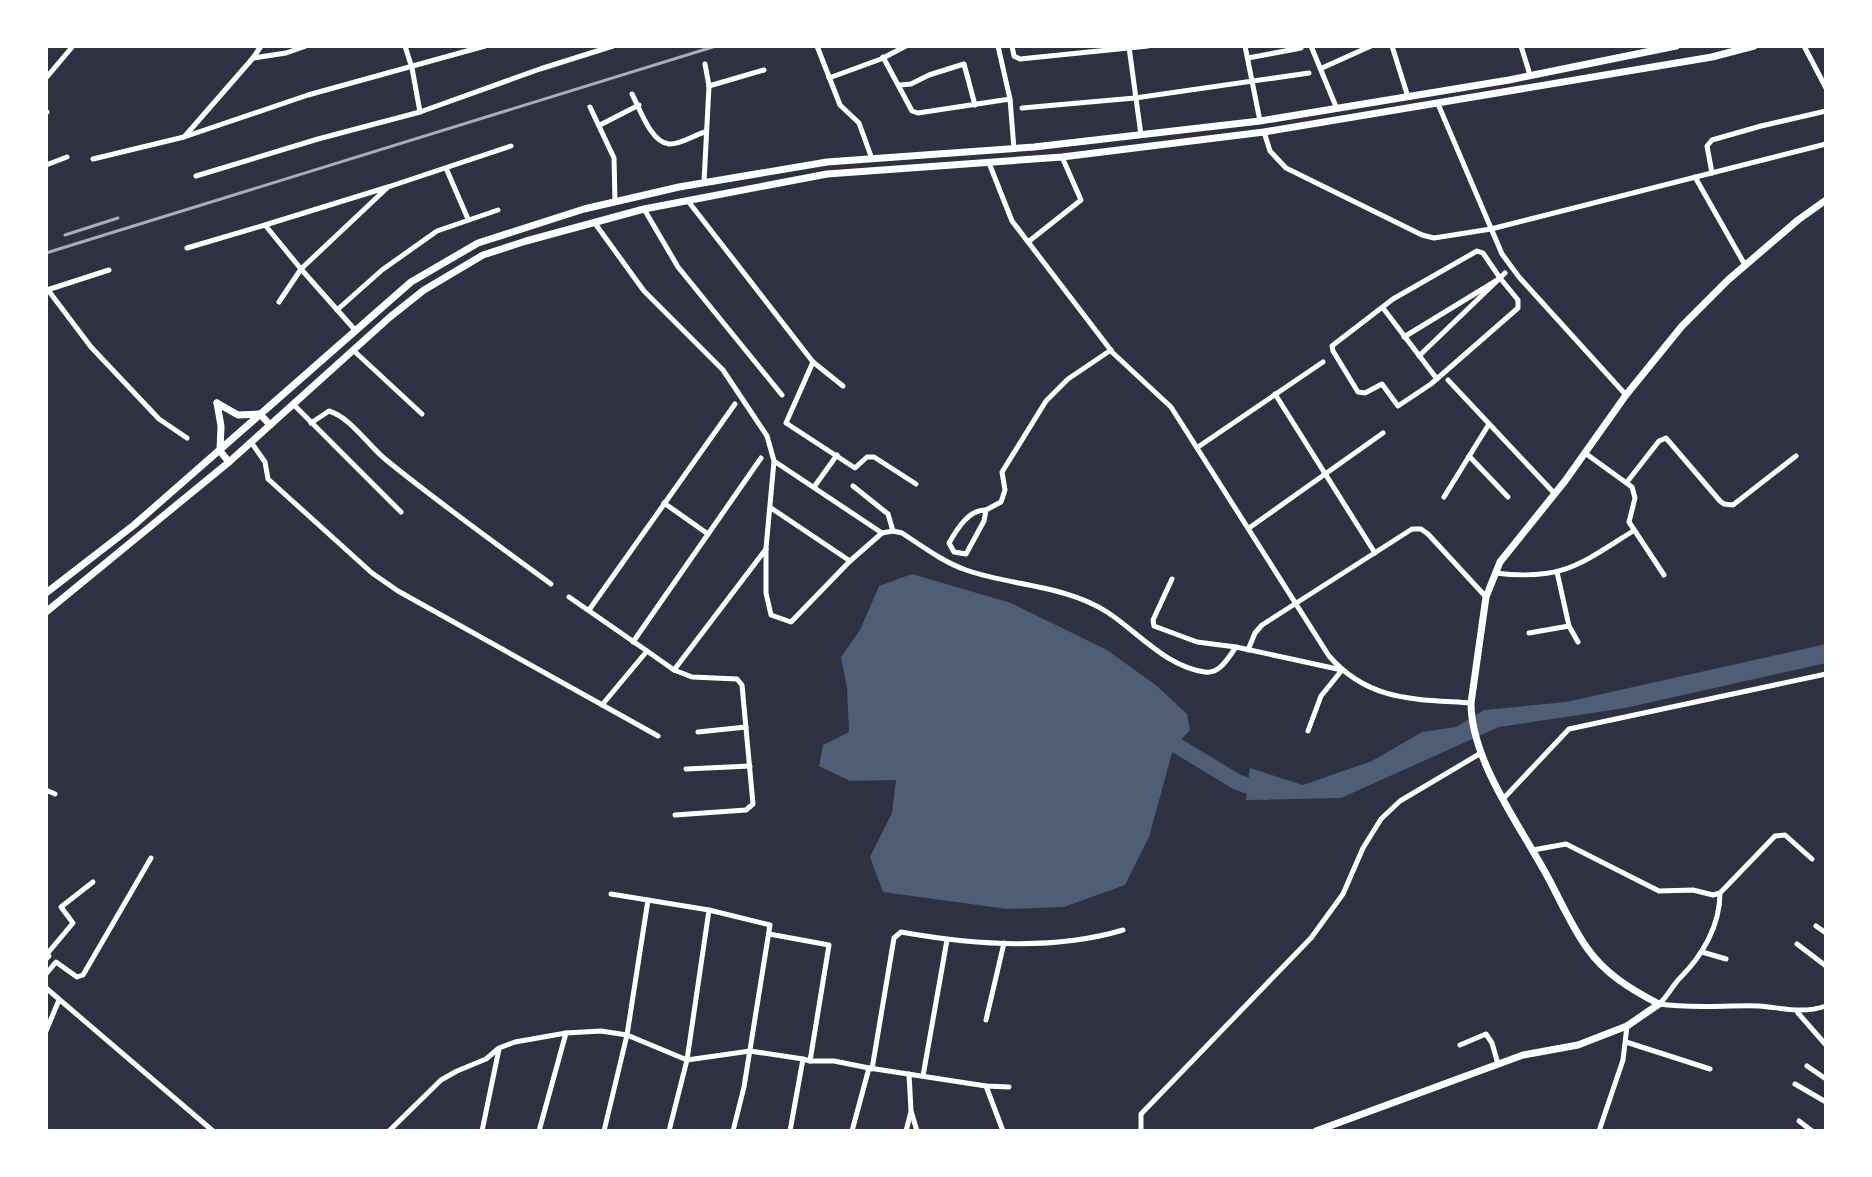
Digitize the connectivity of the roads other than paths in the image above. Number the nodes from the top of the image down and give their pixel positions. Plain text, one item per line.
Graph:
1 (73, 46) edge
2 (261, 46) edge
3 (306, 46) edge
4 (405, 46) edge
5 (485, 46) edge
6 (613, 46) edge
7 (817, 46) edge
8 (906, 46) edge
9 (998, 46) edge
10 (1012, 46) edge
11 (1078, 46) edge
12 (1148, 46) edge
13 (1245, 46) edge
14 (1311, 46) edge
15 (1371, 46) edge
16 (1392, 46) edge
17 (1521, 46) edge
18 (1676, 46) edge
19 (1704, 46) edge
20 (1754, 46) edge
21 (1804, 46) edge
22 (1129, 47) edge
23 (1301, 48) dead end
24 (1725, 50) edge
25 (1081, 54) junction
26 (883, 57) junction
27 (253, 58) junction
28 (1248, 58) junction
29 (1707, 58) junction
30 (705, 64) dead end
31 (412, 68) junction
32 (1322, 68) junction
33 (764, 70) dead end
34 (1309, 73) dead end
35 (1530, 75) junction
36 (46, 78) edge
37 (829, 78) junction
38 (1253, 81) junction
39 (900, 85) junction
40 (709, 86) junction
41 (1826, 88) edge
42 (632, 94) dead end
43 (1408, 97) junction
44 (1135, 98) junction
45 (1010, 99) junction
46 (1438, 104) junction
47 (639, 105) junction
48 (975, 105) junction
49 (590, 107) dead end
50 (1022, 108) dead end
51 (1337, 109) junction
52 (1826, 111) edge
53 (420, 112) junction
54 (1260, 121) junction
55 (600, 125) junction
56 (705, 131) junction
57 (1264, 132) junction
58 (1141, 135) junction
59 (184, 137) junction
60 (1826, 144) edge
61 (511, 146) dead end
62 (1014, 149) junction
63 (67, 157) dead end
64 (1062, 157) junction
65 (93, 159) dead end
66 (872, 159) junction
67 (989, 163) junction
68 (46, 165) edge
69 (446, 168) junction
70 (1712, 173) junction
71 (196, 176) dead end
72 (1695, 177) junction
73 (704, 183) junction
74 (388, 187) junction
75 (688, 200) junction
76 (1826, 200) edge
77 (615, 202) junction
78 (644, 209) junction
79 (498, 210) dead end
80 (468, 219) junction
81 (593, 221) junction
82 (265, 225) junction
83 (1491, 229) junction
84 (1028, 242) junction
85 (187, 248) dead end
86 (1745, 265) junction
87 (301, 269) junction
88 (109, 270) dead end
89 (1509, 270) junction
90 (1500, 278) junction
91 (47, 290) edge
92 (279, 302) dead end
93 (1383, 308) junction
94 (337, 310) junction
95 (355, 330) junction
96 (1404, 337) junction
97 (353, 350) junction
98 (1111, 350) junction
99 (1419, 356) junction
100 (813, 362) junction
101 (1323, 362) dead end
102 (1437, 379) junction
103 (1448, 380) dead end
104 (843, 386) dead end
105 (1275, 394) junction
106 (782, 395) dead end
107 (1626, 395) junction
108 (293, 404) junction
109 (735, 404) dead end
110 (260, 414) junction
111 (422, 414) dead end
112 (311, 423) junction
113 (1489, 424) junction
114 (270, 425) junction
115 (241, 431) junction
116 (1383, 433) dead end
117 (187, 438) dead end
118 (251, 442) junction
119 (1197, 447) junction
120 (220, 451) junction
121 (1585, 453) junction
122 (837, 455) junction
123 (1469, 456) junction
124 (1796, 456) dead end
125 (761, 458) dead end
126 (774, 461) junction
127 (229, 462) junction
128 (1325, 474) junction
129 (1627, 482) junction
130 (916, 484) dead end
131 (853, 486) dead end
132 (814, 487) junction
133 (1555, 494) junction
134 (1444, 497) dead end
135 (1508, 497) dead end
136 (664, 503) junction
137 (770, 508) junction
138 (986, 510) junction
139 (401, 512) dead end
140 (1249, 528) junction
141 (893, 531) junction
142 (1633, 531) junction
143 (882, 533) junction
144 (708, 534) junction
145 (766, 548) junction
146 (1375, 553) junction
147 (850, 561) junction
148 (1557, 572) junction
149 (1495, 573) junction
150 (1664, 575) dead end
151 (1172, 579) dead end
152 (551, 584) dead end
153 (46, 593) edge
154 (569, 597) dead end
155 (1486, 597) junction
156 (1296, 604) junction
157 (589, 610) junction
158 (46, 612) edge
159 (1569, 626) junction
160 (1529, 633) dead end
161 (633, 642) junction
162 (1578, 642) dead end
163 (1236, 647) junction
164 (1248, 650) junction
165 (647, 651) junction
166 (674, 670) junction
167 (1342, 670) junction
168 (1826, 674) edge
169 (1471, 703) junction
170 (602, 705) junction
171 (746, 727) junction
172 (1308, 731) dead end
173 (698, 732) dead end
174 (658, 736) dead end
175 (1480, 750) junction
176 (750, 766) junction
177 (686, 769) dead end
178 (46, 790) edge
179 (55, 794) dead end
180 (1504, 798) junction
181 (675, 815) dead end
182 (1533, 850) junction
183 (151, 858) dead end
184 (1812, 859) dead end
185 (93, 882) dead end
186 (1720, 893) junction
187 (611, 894) dead end
188 (648, 900) junction
189 (709, 910) junction
190 (1816, 926) dead end
191 (1123, 930) dead end
192 (1826, 933) edge
193 (769, 934) junction
194 (947, 940) junction
195 (1004, 943) junction
196 (1797, 944) dead end
197 (1702, 952) junction
198 (48, 957) edge
199 (1726, 959) dead end
200 (1826, 966) edge
201 (46, 974) edge
202 (46, 988) edge
203 (59, 1000) junction
204 (1659, 1004) junction
205 (1826, 1006) edge
206 (1798, 1012) junction
207 (986, 1020) dead end
208 (1627, 1026) junction
209 (46, 1031) edge
210 (566, 1033) junction
211 (627, 1035) junction
212 (1626, 1042) junction
213 (1460, 1045) dead end
214 (1826, 1045) edge
215 (499, 1048) junction
216 (750, 1051) junction
217 (687, 1060) junction
218 (807, 1060) junction
219 (1498, 1064) junction
220 (1807, 1066) dead end
221 (871, 1068) junction
222 (1710, 1069) dead end
223 (909, 1074) junction
224 (923, 1076) junction
225 (1826, 1079) edge
226 (1795, 1084) dead end
227 (986, 1086) junction
228 (1009, 1087) dead end
229 (1826, 1102) edge
230 (911, 1111) junction
231 (1799, 1121) dead end
232 (213, 1131) edge
233 (389, 1131) edge
234 (482, 1131) edge
235 (539, 1131) edge
236 (604, 1131) edge
237 (669, 1131) edge
238 (733, 1131) edge
239 (790, 1131) edge
240 (852, 1131) edge
241 (906, 1131) edge
242 (917, 1131) edge
243 (1003, 1131) edge
244 (1141, 1131) edge
245 (1316, 1131) edge
246 (1599, 1131) edge
247 (1812, 1131) edge

1 - 36 street
2 - 27 street
3 - 27 street
4 - 31 street
5 - 31 street
6 - 53 street
7 - 37 street
8 - 26 street
9 - 45 street
10 - 25 street
11 - 25 street
12 - 22 street
13 - 28 street
14 - 32 street
15 - 32 street
16 - 43 street
17 - 35 street
18 - 35 main road
19 - 29 main road
20 - 24 main road
21 - 41 street
22 - 25 street
22 - 44 street
23 - 28 street
24 - 29 main road
26 - 37 street
26 - 39 street
27 - 59 street
28 - 38 street
29 - 46 main road
30 - 40 street
31 - 53 street
31 - 59 street
32 - 51 street
33 - 40 street
34 - 38 street
35 - 43 main road
37 - 66 street
38 - 44 street
38 - 54 street
39 - 48 street
39 - 48 street
40 - 56 street
42 - 47 street
43 - 51 main road
44 - 50 street
44 - 58 street
45 - 48 street
45 - 62 street
46 - 57 main road
46 - 83 street
47 - 55 street
47 - 56 street
49 - 55 street
51 - 54 main road
52 - 70 street
53 - 71 street
54 - 58 main road
55 - 77 street
56 - 73 street
57 - 64 main road
57 - 83 street
58 - 62 main road
59 - 65 street
60 - 70 street
61 - 69 street
62 - 66 main road
63 - 68 street
64 - 67 main road
64 - 84 street
66 - 73 main road
67 - 75 main road
67 - 84 street
69 - 74 street
69 - 80 street
70 - 72 street
72 - 83 street
72 - 86 street
73 - 77 main road
74 - 82 street
74 - 87 street
75 - 78 main road
75 - 100 street
76 - 86 main road
77 - 95 main road
78 - 81 main road
78 - 106 street
79 - 80 street
80 - 94 street
81 - 97 main road
81 - 126 street
82 - 85 street
82 - 87 street
83 - 89 street
84 - 98 street
86 - 107 main road
87 - 92 street
87 - 94 street
88 - 91 street
89 - 90 street
89 - 107 street
90 - 93 street
90 - 96 street
90 - 99 street
90 - 102 street
91 - 117 street
93 - 96 street
93 - 102 street
94 - 95 street
95 - 110 main road
96 - 99 street
97 - 108 main road
97 - 111 street
98 - 119 street
98 - 138 street
99 - 102 street
100 - 104 street
100 - 122 street
101 - 105 street
103 - 113 street
105 - 119 street
105 - 128 street
107 - 121 main road
108 - 112 street
108 - 114 main road
109 - 136 street
110 - 114 main road
110 - 115 main road
110 - 120 main road
112 - 139 street
112 - 152 street
113 - 123 street
113 - 133 street
114 - 118 main road
115 - 118 main road
115 - 120 main road
116 - 128 street
118 - 127 main road
118 - 170 street
119 - 140 street
120 - 127 main road
120 - 153 main road
121 - 129 street
121 - 133 main road
122 - 130 street
122 - 132 street
123 - 134 street
123 - 135 street
124 - 129 street
125 - 144 street
126 - 132 street
126 - 137 street
127 - 158 main road
128 - 140 street
128 - 146 street
129 - 142 street
131 - 141 street
132 - 143 street
133 - 149 main road
136 - 144 street
136 - 157 street
137 - 145 street
137 - 147 street
138 - 138 street
140 - 156 street
141 - 143 street
141 - 163 street
142 - 148 street
142 - 150 street
143 - 147 street
144 - 161 street
145 - 147 street
145 - 166 street
146 - 155 street
146 - 156 street
148 - 149 street
148 - 159 street
149 - 155 main road
151 - 163 street
154 - 157 street
155 - 169 main road
156 - 164 street
156 - 167 street
157 - 161 street
159 - 160 street
159 - 162 street
161 - 165 street
163 - 164 street
164 - 167 street
165 - 166 street
165 - 170 street
166 - 171 street
167 - 169 street
167 - 172 street
168 - 180 street
169 - 175 main road
170 - 174 street
171 - 173 street
171 - 176 street
175 - 180 main road
175 - 244 street
176 - 177 street
176 - 181 street
178 - 179 street
180 - 182 main road
182 - 186 street
182 - 204 main road
183 - 201 street
184 - 186 street
185 - 198 street
186 - 197 street
187 - 188 street
188 - 189 street
188 - 211 street
189 - 193 street
189 - 217 street
190 - 192 street
191 - 195 street
193 - 216 street
193 - 218 street
194 - 195 street
194 - 221 street
194 - 224 street
195 - 207 street
196 - 200 street
197 - 199 street
197 - 204 street
202 - 203 street
203 - 209 street
203 - 232 street
204 - 206 street
204 - 208 main road
205 - 206 street
206 - 214 street
208 - 212 street
208 - 219 main road
210 - 211 street
210 - 215 street
210 - 235 street
211 - 217 street
211 - 236 street
212 - 222 street
212 - 246 street
213 - 219 street
215 - 233 street
215 - 234 street
216 - 217 street
216 - 218 street
216 - 238 street
217 - 237 street
218 - 221 street
218 - 239 street
219 - 245 main road
220 - 225 street
221 - 223 street
221 - 240 street
223 - 224 street
223 - 230 street
224 - 227 street
226 - 229 street
227 - 228 street
227 - 243 street
230 - 241 street
230 - 242 street
231 - 247 street

